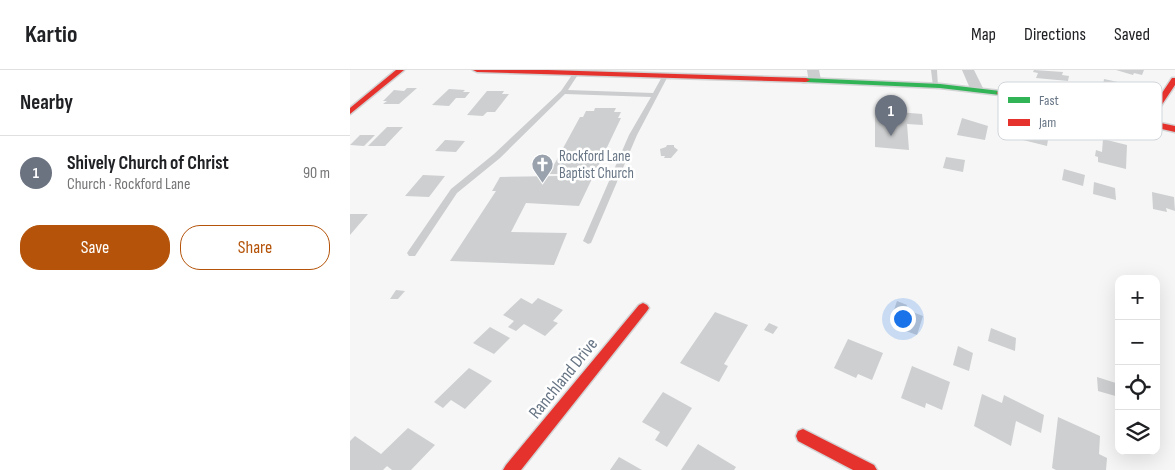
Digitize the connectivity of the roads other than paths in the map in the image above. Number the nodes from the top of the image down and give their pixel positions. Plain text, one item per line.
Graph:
1 (400, 70) edge
2 (477, 70) edge
3 (491, 70) edge
4 (934, 70) edge
5 (968, 70) edge
6 (577, 72) edge
7 (698, 73) edge
8 (735, 74) edge
9 (813, 75) edge
10 (665, 76) junction
11 (1175, 80) edge
12 (936, 86) junction
13 (977, 90) junction
14 (563, 92) junction
15 (998, 93) edge
16 (656, 95) junction
17 (1162, 99) edge
18 (350, 112) edge
19 (1162, 125) edge
20 (1175, 128) edge
21 (588, 241) dead end
22 (412, 253) dead end
23 (643, 308) dead end
24 (803, 436) dead end
25 (511, 470) edge
26 (869, 470) edge

1 - 18 main road
2 - 3 main road
3 - 6 main road
4 - 12 lane
5 - 13 street
6 - 10 main road
6 - 14 lane
7 - 8 main road
7 - 10 main road
8 - 9 main road
9 - 12 main road
10 - 16 lane
11 - 17 main road
12 - 13 main road
13 - 15 main road
14 - 16 lane
14 - 22 lane
16 - 21 lane
19 - 20 main road
23 - 25 main road, Ranchland Drive
24 - 26 main road

